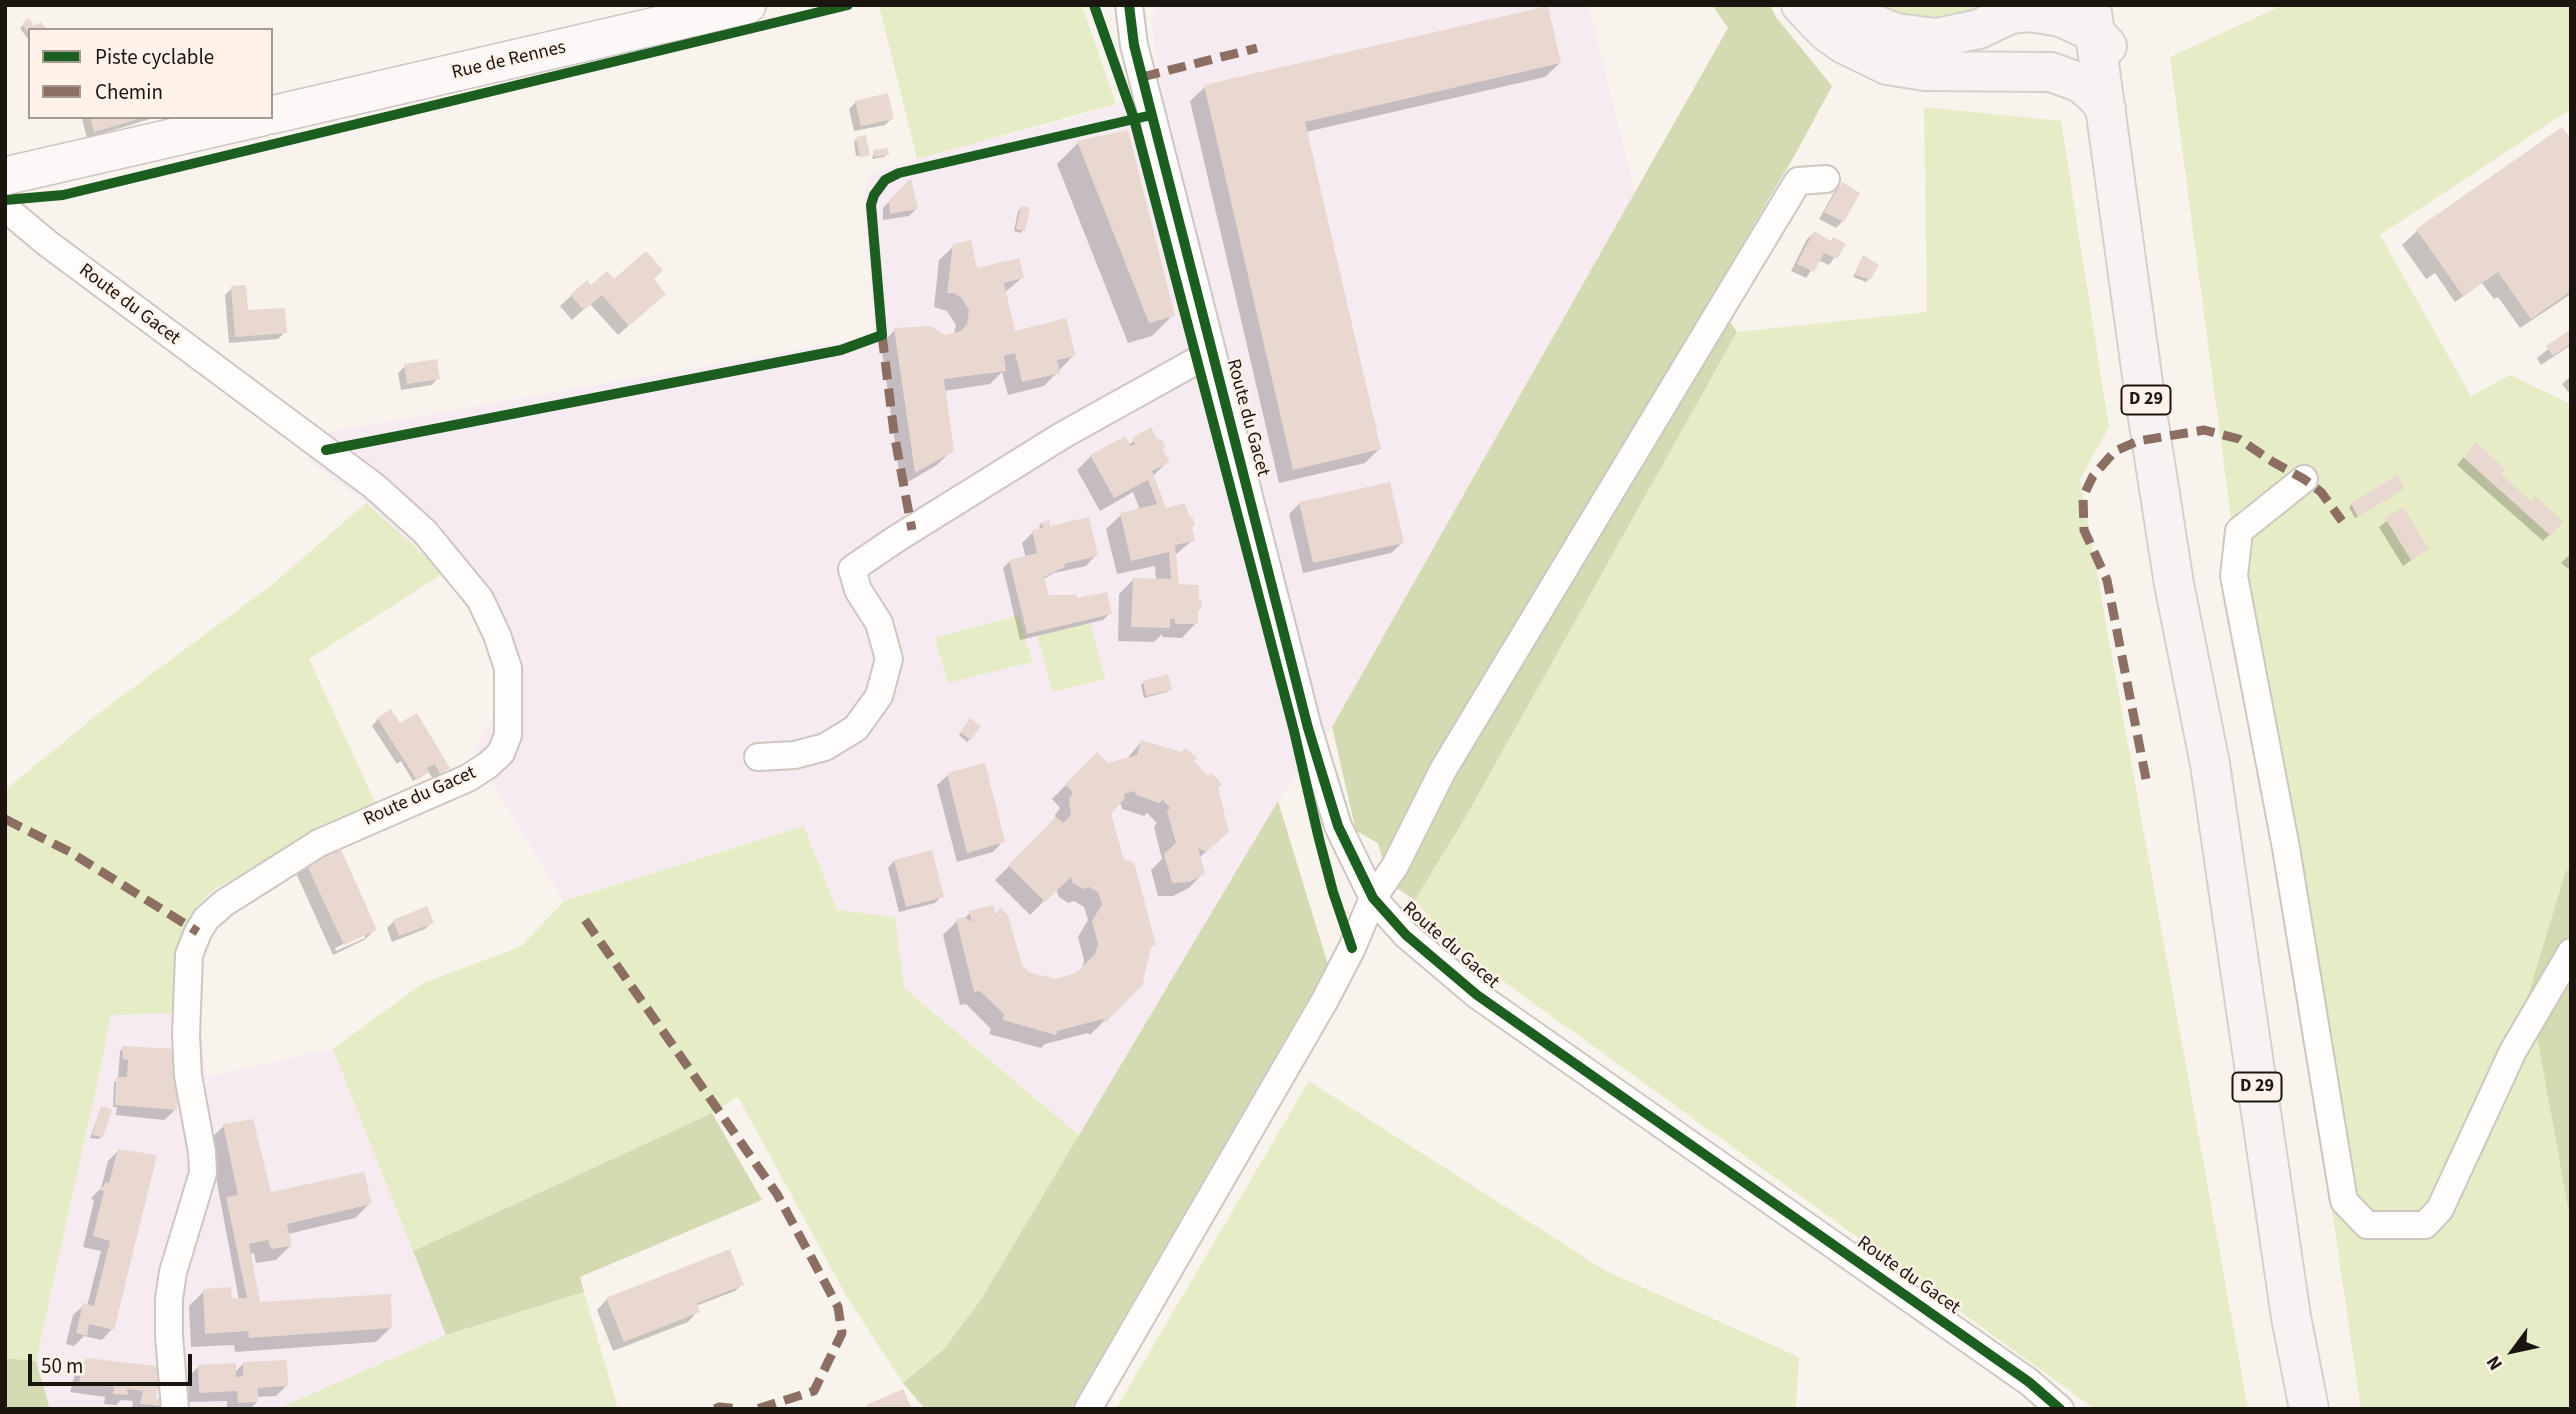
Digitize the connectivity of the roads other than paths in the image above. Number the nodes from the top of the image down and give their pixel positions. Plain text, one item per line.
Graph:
1 (747, 5) edge
2 (1116, 5) edge
3 (1129, 5) edge
4 (1801, 5) edge
5 (1844, 5) edge
6 (2015, 10) edge
7 (2101, 15) edge
8 (1134, 45) junction
9 (2118, 108) junction
10 (273, 115) edge
11 (253, 119) edge
12 (5, 176) edge
13 (1826, 179) dead end
14 (5, 205) edge
15 (1212, 352) junction
16 (2304, 479) dead end
17 (758, 757) dead end
18 (1373, 898) junction
19 (2571, 952) edge
20 (175, 1409) edge
21 (1088, 1409) edge
22 (2060, 1409) edge
23 (2309, 1409) edge

1 - 10 main road, Rue de Rennes
2 - 8 street
3 - 8 street
4 - 9 main road
5 - 6 main road
6 - 7 main road, D 29
7 - 9 main road, D 29
8 - 15 street, Route du Gacet
9 - 23 main road, D 29
11 - 12 main road
13 - 18 street
14 - 20 street, Route du Gacet
15 - 17 street, Route du Gacet
15 - 18 street, Route du Gacet
16 - 19 street
18 - 21 street, Route du Gacet
18 - 22 street, Route du Gacet

